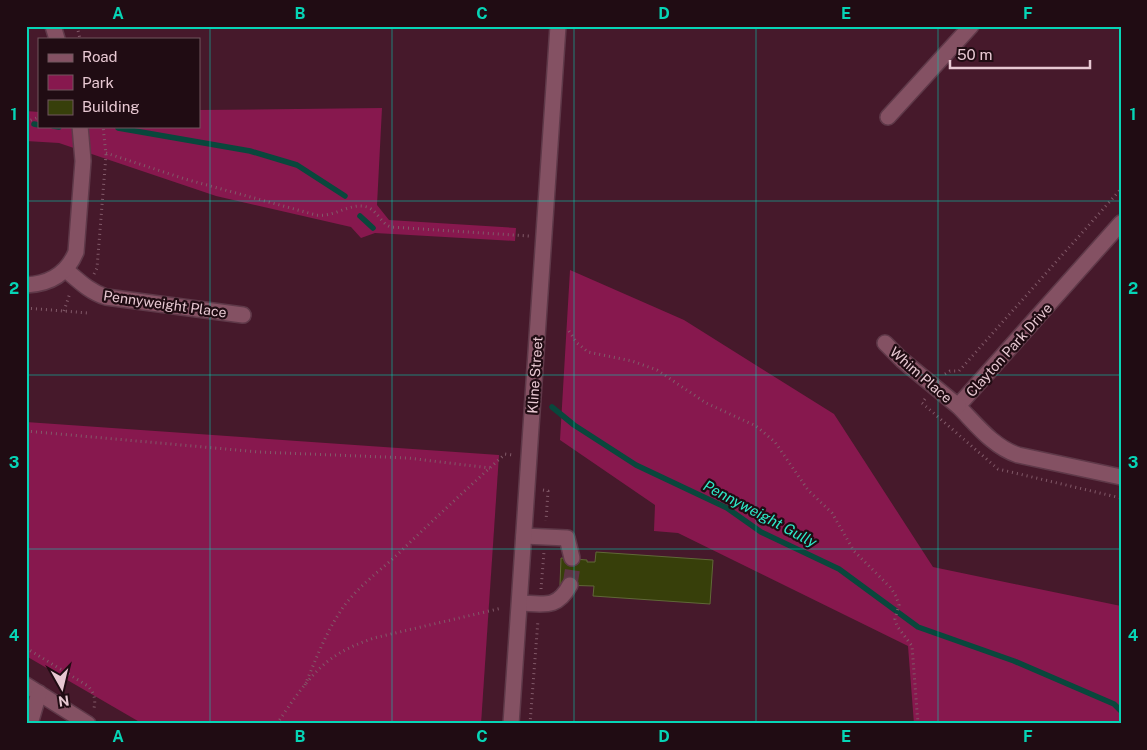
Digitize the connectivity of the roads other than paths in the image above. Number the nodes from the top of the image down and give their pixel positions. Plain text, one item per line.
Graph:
1 (558, 26) edge
2 (970, 26) edge
3 (888, 116) dead end
4 (80, 128) edge
5 (1121, 223) edge
6 (66, 270) junction
7 (26, 285) edge
8 (243, 315) dead end
9 (885, 343) dead end
10 (958, 406) junction
11 (1121, 478) edge
12 (524, 536) junction
13 (572, 558) tunnel mouth
14 (570, 585) tunnel mouth
15 (520, 603) junction
16 (32, 689) edge
17 (86, 723) edge
18 (30, 724) edge
19 (511, 724) edge

1 - 12 street, Kline Street
2 - 3 street
4 - 6 street
5 - 10 street, Clayton Park Drive
6 - 7 street
6 - 8 street, Pennyweight Place
9 - 10 street, Whim Place
10 - 11 street, Clayton Park Drive
12 - 13 street
12 - 15 street, Kline Street
14 - 15 street
15 - 19 street, Kline Street
16 - 17 street
16 - 18 street

